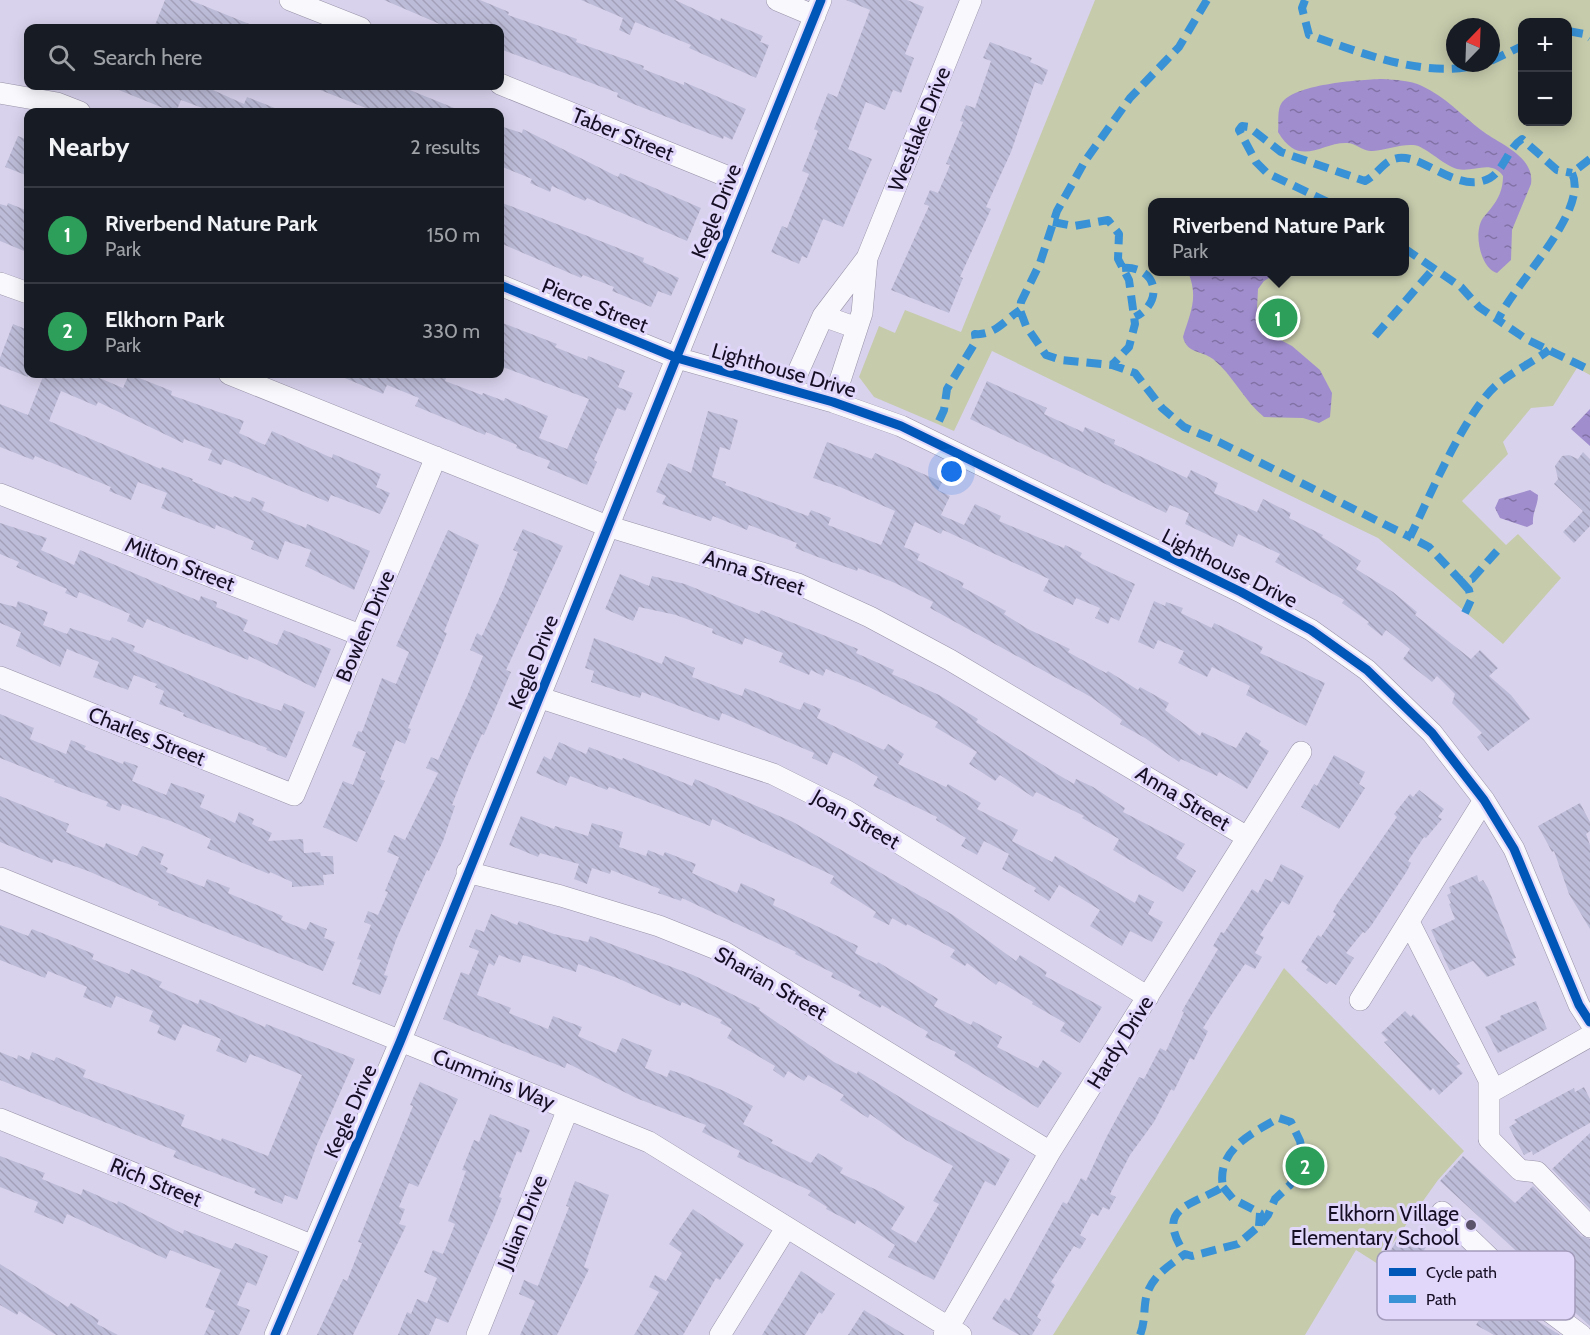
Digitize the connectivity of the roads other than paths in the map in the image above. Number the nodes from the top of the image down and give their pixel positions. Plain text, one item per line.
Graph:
1 (290, 0) edge
2 (777, 0) edge
3 (971, 0) edge
4 (818, 8) edge
5 (351, 24) edge
6 (504, 86) edge
7 (0, 93) edge
8 (70, 108) edge
9 (746, 184) junction
10 (867, 258) junction
11 (0, 283) edge
12 (504, 287) edge
13 (24, 292) edge
14 (822, 316) junction
15 (857, 328) junction
16 (677, 358) junction
17 (239, 378) edge
18 (790, 390) junction
19 (833, 402) junction
20 (436, 457) junction
21 (0, 494) edge
22 (607, 526) junction
23 (360, 635) junction
24 (0, 678) edge
25 (538, 697) junction
26 (1301, 752) dead end
27 (294, 795) joint
28 (1484, 800) junction
29 (1247, 837) junction
30 (467, 872) junction
31 (0, 879) edge
32 (1409, 922) junction
33 (1148, 997) junction
34 (1360, 1000) dead end
35 (1590, 1022) edge
36 (1590, 1036) edge
37 (400, 1041) junction
38 (1489, 1093) junction
39 (568, 1109) junction
40 (0, 1119) edge
41 (1050, 1152) junction
42 (1442, 1212) dead end
43 (1590, 1227) edge
44 (786, 1228) junction
45 (311, 1245) junction
46 (1482, 1251) edge
47 (1561, 1320) edge
48 (951, 1332) edge
49 (275, 1335) edge
50 (477, 1335) edge
51 (720, 1335) edge
52 (1581, 1335) edge

1 - 5 street
2 - 4 street
3 - 10 street, Westlake Drive
4 - 9 street, Kegle Drive
6 - 9 street, Taber Street
7 - 8 street
9 - 16 street, Kegle Drive
10 - 14 street, Westlake Drive
10 - 15 street, Westlake Drive
11 - 13 street
12 - 16 street, Pierce Street
14 - 15 street
14 - 18 street, Westlake Drive
15 - 19 street, Westlake Drive
16 - 18 street, Lighthouse Drive
16 - 22 street, Kegle Drive
17 - 20 street, Anna Street
18 - 19 street, Lighthouse Drive
19 - 28 street, Lighthouse Drive
20 - 22 street, Anna Street
20 - 23 street, Bowlen Drive
21 - 23 street, Milton Street
22 - 25 street, Kegle Drive
22 - 29 street, Anna Street
23 - 27 street, Bowlen Drive
24 - 27 street, Charles Street
25 - 30 street, Kegle Drive
25 - 33 street, Joan Street
26 - 29 street, Hardy Drive
28 - 32 street
28 - 35 street, Lighthouse Drive
29 - 33 street, Hardy Drive
30 - 37 street, Kegle Drive
30 - 41 street, Sharian Street
31 - 37 street, Cummins Way
32 - 34 street
32 - 38 street
33 - 41 street, Hardy Drive
36 - 38 street
37 - 39 street, Cummins Way
37 - 45 street, Kegle Drive
38 - 43 street
39 - 44 street, Cummins Way
39 - 50 street, Julian Drive
40 - 45 street, Rich Street
41 - 48 street, Hardy Drive
42 - 46 street
44 - 48 street, Cummins Way
44 - 51 street
45 - 49 street, Kegle Drive
47 - 52 street

